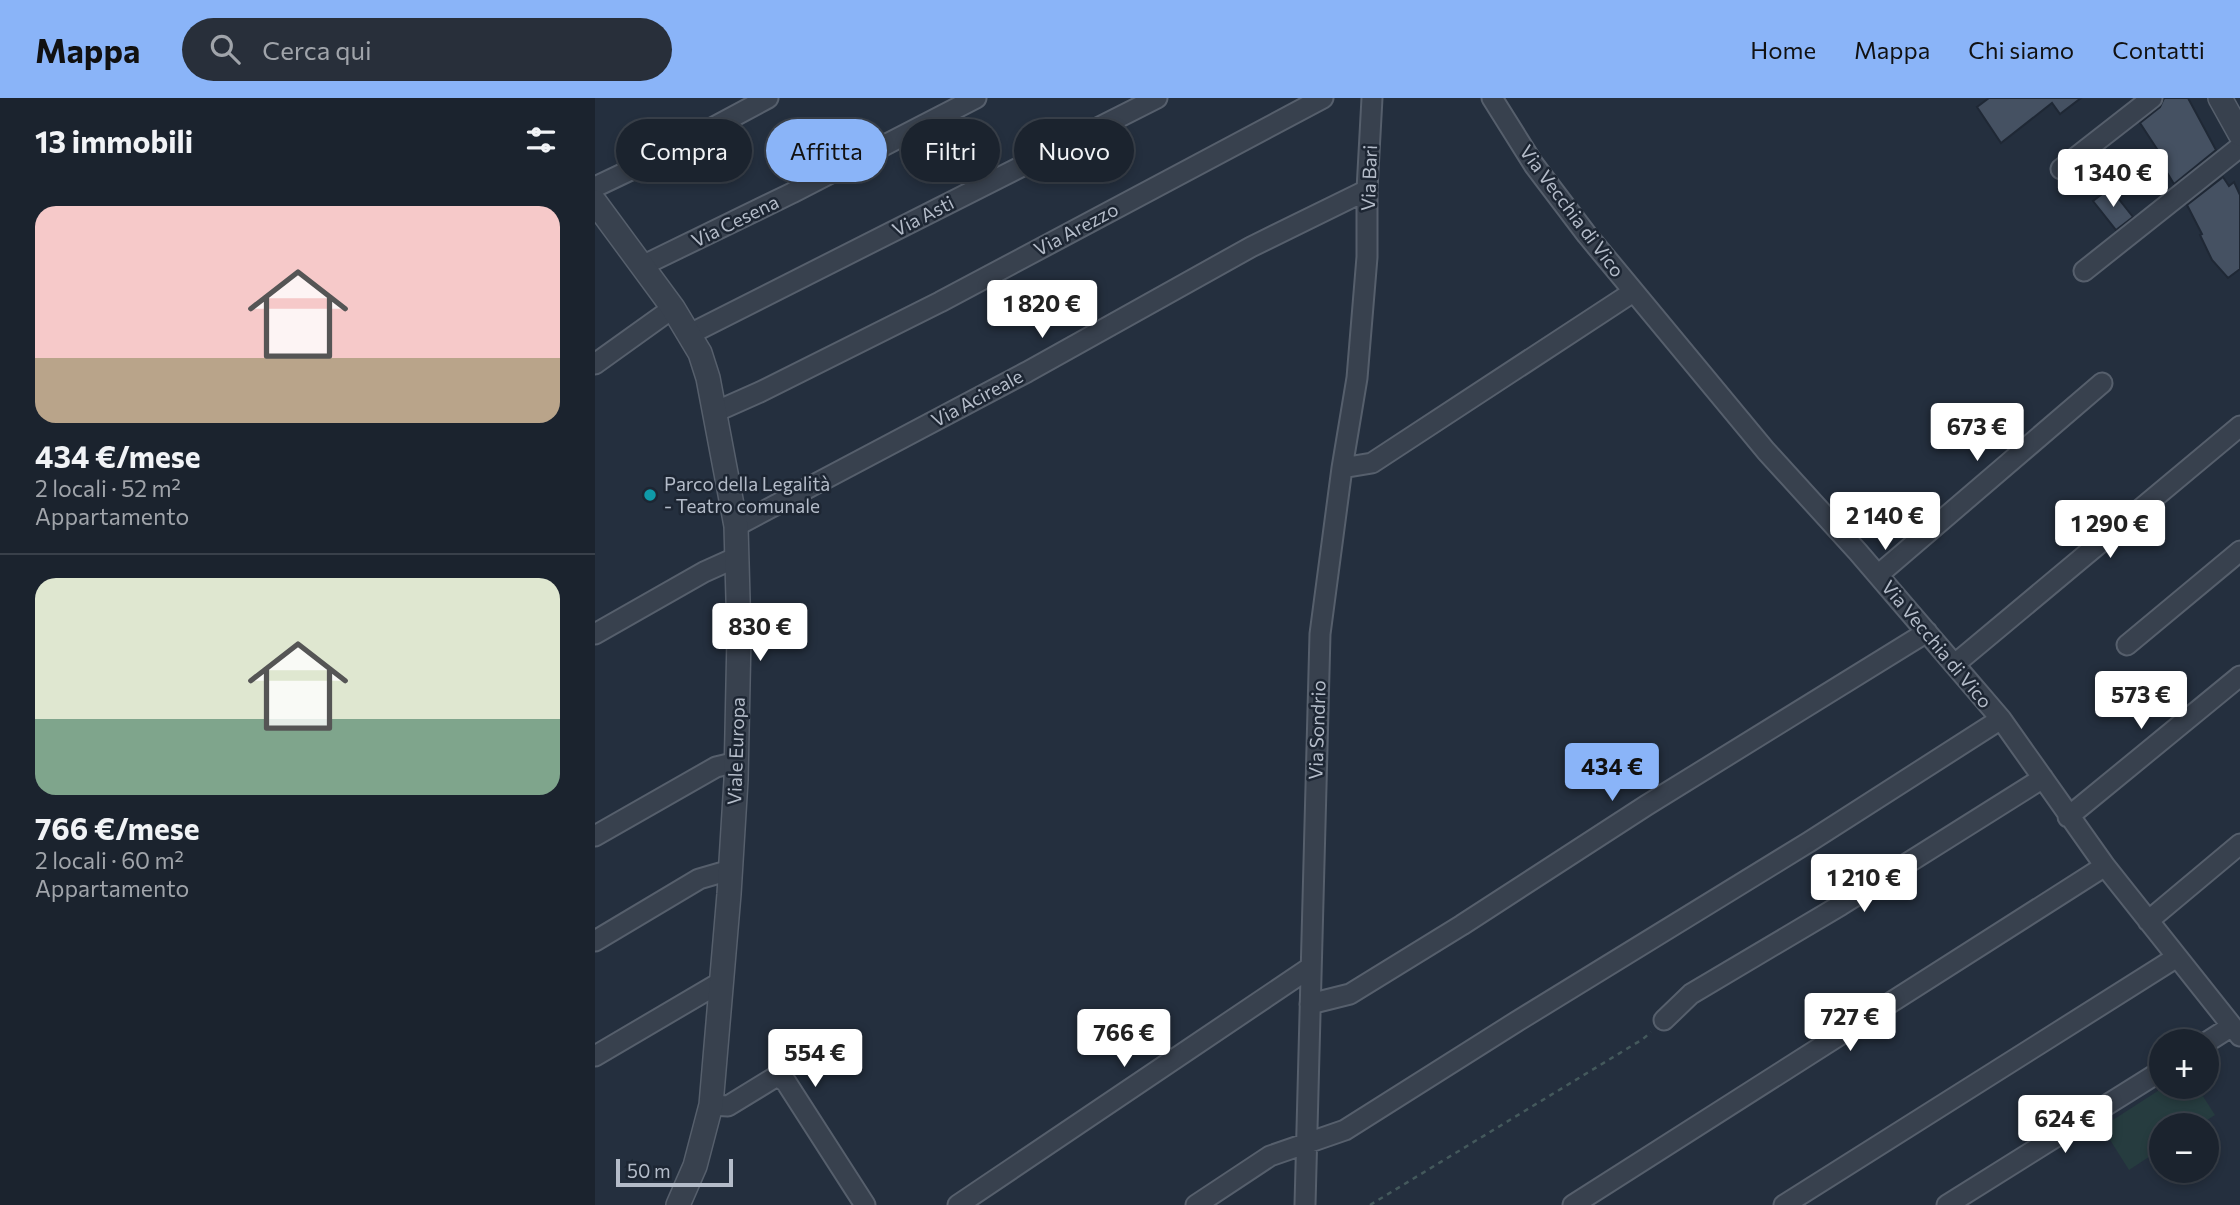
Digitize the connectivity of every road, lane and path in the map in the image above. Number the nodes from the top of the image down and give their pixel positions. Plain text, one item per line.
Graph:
1 (768, 98) edge
2 (977, 98) edge
3 (1157, 98) edge
4 (1323, 98) edge
5 (1372, 98) edge
6 (1492, 98) edge
7 (2152, 98) edge
8 (2220, 98) edge
9 (2240, 134) edge
10 (2240, 147) edge
11 (2061, 169) dead end
12 (1367, 190) junction
13 (596, 203) edge
14 (1367, 257) joint
15 (642, 266) junction
16 (2084, 271) dead end
17 (1633, 292) junction
18 (673, 308) junction
19 (690, 334) junction
20 (595, 364) edge
21 (2102, 383) dead end
22 (715, 412) junction
23 (2240, 426) edge
24 (1342, 468) junction
25 (736, 526) junction
26 (2240, 551) edge
27 (735, 558) junction
28 (1878, 575) junction
29 (1927, 632) junction
30 (595, 634) edge
31 (2127, 645) dead end
32 (1955, 664) junction
33 (2240, 676) edge
34 (2001, 719) junction
35 (737, 762) junction
36 (2043, 778) junction
37 (2068, 817) junction
38 (595, 836) edge
39 (2240, 844) edge
40 (2105, 866) junction
41 (730, 870) junction
42 (2148, 921) junction
43 (595, 941) edge
44 (2177, 957) junction
45 (1311, 967) junction
46 (721, 982) junction
47 (1310, 1004) junction
48 (1664, 1020) joint
49 (2236, 1031) edge
50 (2219, 1037) edge
51 (595, 1056) edge
52 (2149, 1078) edge
53 (711, 1105) junction
54 (1306, 1144) junction
55 (678, 1205) edge
56 (866, 1205) edge
57 (958, 1205) edge
58 (1196, 1205) edge
59 (1305, 1205) edge
60 (1370, 1205) edge
61 (1573, 1205) edge
62 (1784, 1205) edge
63 (1947, 1205) edge

1 - 13 street
2 - 15 street, Via Cesena
3 - 19 street, Via Asti
4 - 22 street, Via Arezzo
5 - 12 street, Via Bari
6 - 17 street, Via Vecchia di Vico
7 - 11 street
8 - 9 street
10 - 16 street
12 - 14 street, Via Bari
12 - 25 street, Via Acireale
13 - 15 street, Viale Europa
14 - 24 street, Via Sondrio
15 - 18 street, Viale Europa
17 - 24 street
17 - 28 street, Via Vecchia di Vico
18 - 19 street, Viale Europa
18 - 20 street
19 - 22 street, Viale Europa
21 - 28 street
22 - 25 street, Viale Europa
23 - 32 street
24 - 45 street, Via Sondrio
25 - 27 street, Viale Europa
26 - 31 street
27 - 30 street
27 - 35 street, Viale Europa
28 - 29 street, Via Vecchia di Vico
29 - 32 street, Via Vecchia di Vico
29 - 47 street
32 - 34 street, Via Vecchia di Vico
33 - 37 street
34 - 36 street, Via Vecchia di Vico
34 - 54 street
35 - 38 street
35 - 41 street, Viale Europa
36 - 37 street, Via Vecchia di Vico
36 - 48 street
37 - 40 street, Via Vecchia di Vico
39 - 42 street
40 - 42 street, Via Vecchia di Vico
40 - 61 street
41 - 43 street
41 - 46 street, Viale Europa
42 - 44 street, Via Vecchia di Vico
44 - 49 street, Via Vecchia di Vico
44 - 62 street
45 - 47 street, Via Sondrio
45 - 57 street
46 - 51 street
46 - 53 street, Viale Europa
47 - 54 street, Via Sondrio
48 - 60 path
49 - 50 street
52 - 63 street
53 - 55 street, Viale Europa
53 - 56 street
54 - 58 street
54 - 59 street, Via Sondrio

